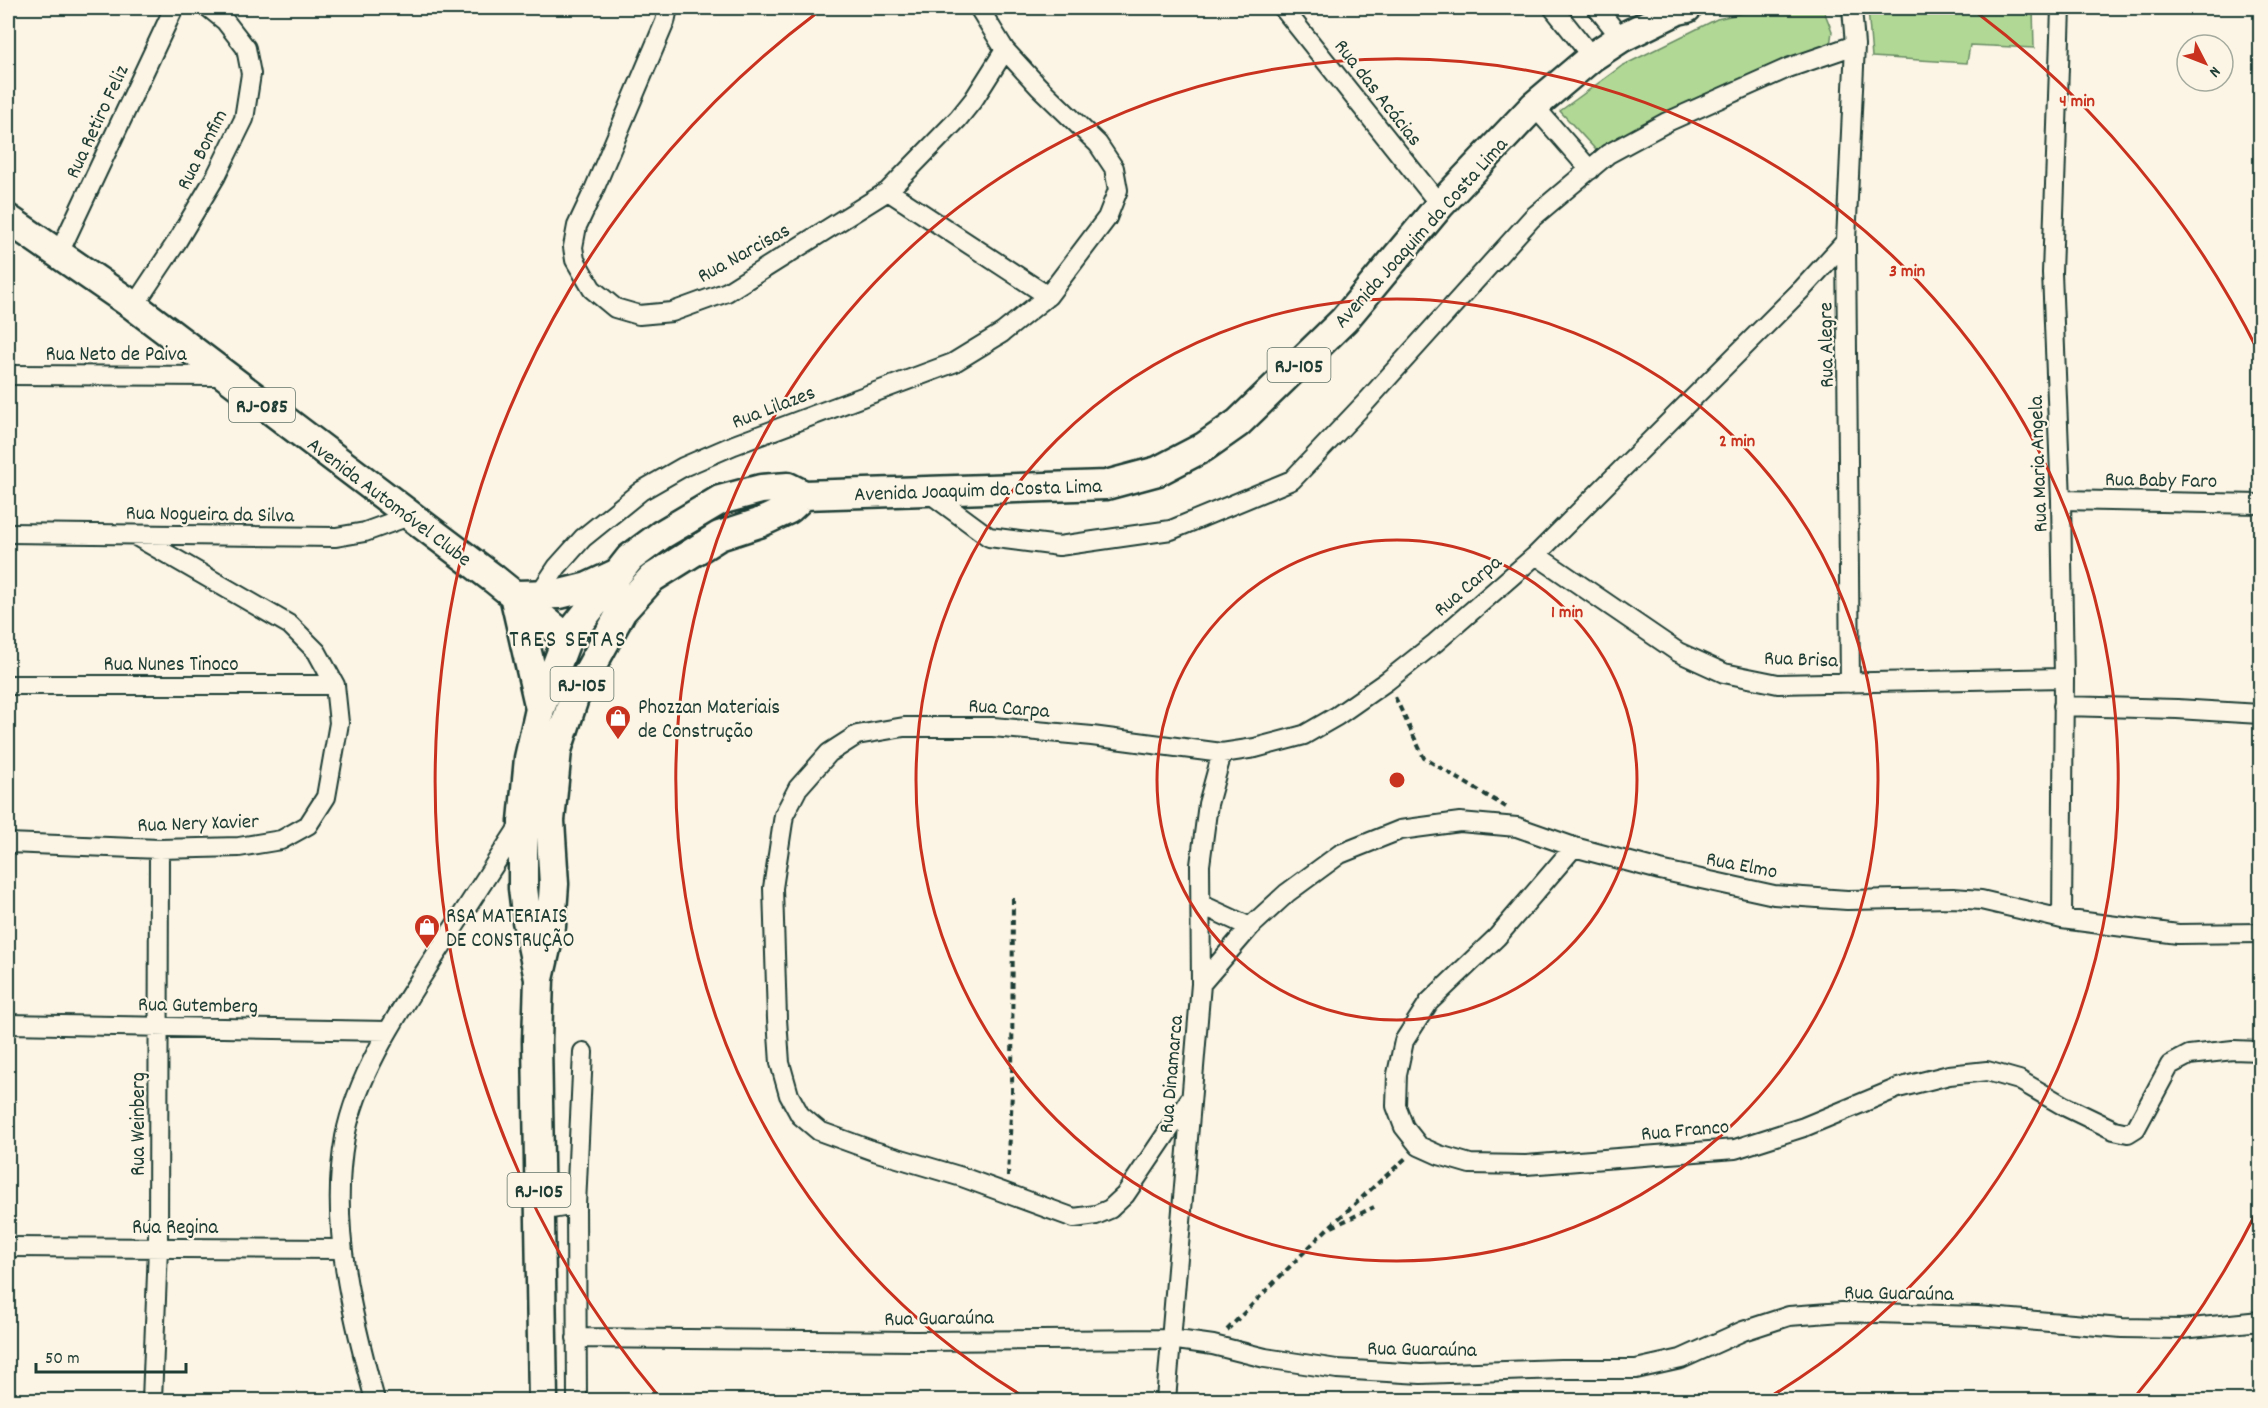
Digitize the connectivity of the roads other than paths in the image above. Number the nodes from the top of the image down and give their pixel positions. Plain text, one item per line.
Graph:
1 (174, 8) edge
2 (209, 8) edge
3 (668, 8) edge
4 (979, 8) edge
5 (1282, 8) edge
6 (1553, 8) edge
7 (1597, 8) edge
8 (1687, 8) edge
9 (1852, 8) edge
10 (2061, 8) edge
11 (1621, 38) junction
12 (1855, 45) junction
13 (1005, 50) junction
14 (1592, 57) junction
15 (1534, 106) junction
16 (1590, 170) junction
17 (888, 191) junction
18 (1440, 205) junction
19 (8, 219) edge
20 (1846, 241) junction
21 (59, 253) junction
22 (1048, 296) junction
23 (134, 306) junction
24 (8, 375) edge
25 (224, 376) junction
26 (928, 492) junction
27 (804, 495) junction
28 (2061, 500) junction
29 (2260, 504) edge
30 (409, 516) junction
31 (8, 533) edge
32 (134, 535) junction
33 (1536, 555) junction
34 (616, 574) junction
35 (527, 594) junction
36 (622, 611) junction
37 (567, 638) junction
38 (2064, 678) junction
39 (1850, 683) junction
40 (8, 685) edge
41 (335, 686) junction
42 (574, 698) junction
43 (2063, 706) junction
44 (540, 709) junction
45 (2260, 714) edge
46 (1222, 753) junction
47 (523, 821) junction
48 (8, 843) edge
49 (1574, 848) junction
50 (159, 849) junction
51 (1200, 904) junction
52 (2062, 920) junction
53 (1250, 927) junction
54 (2260, 933) edge
55 (539, 979) junction
56 (1200, 984) junction
57 (8, 1024) edge
58 (160, 1026) junction
59 (387, 1031) junction
60 (2260, 1051) edge
61 (583, 1052) dead end
62 (1190, 1099) junction
63 (576, 1205) junction
64 (539, 1211) junction
65 (8, 1247) edge
66 (159, 1248) junction
67 (342, 1249) junction
68 (2260, 1321) edge
69 (576, 1338) junction
70 (1170, 1339) junction
71 (152, 1401) edge
72 (375, 1401) edge
73 (543, 1401) edge
74 (577, 1401) edge
75 (1166, 1401) edge

1 - 21 street, Rua Retiro Feliz
2 - 23 street, Rua Bonfim
3 - 17 street, Rua Narcisas
4 - 13 street, Rua Lilazes
5 - 18 street, Rua das Acácias
6 - 14 street
7 - 11 street
8 - 11 main road, Avenida Joaquim da Costa Lima / RJ-105
9 - 12 street, Rua Alegre
10 - 28 street, Rua Maria Angela
11 - 14 main road, Avenida Joaquim da Costa Lima / RJ-105
12 - 16 street
12 - 20 street, Rua Alegre
13 - 17 street, Rua Narcisas
13 - 22 street, Rua Lilazes
14 - 15 main road, Avenida Joaquim da Costa Lima / RJ-105
15 - 16 street
15 - 18 main road, Avenida Joaquim da Costa Lima / RJ-105
16 - 26 street
17 - 22 street
18 - 26 main road, Avenida Joaquim da Costa Lima / RJ-105
19 - 21 main road, Avenida Automóvel Clube / RJ-085
20 - 33 street, Rua Carpa
20 - 39 street, Rua Alegre
21 - 23 main road, Avenida Automóvel Clube / RJ-085
22 - 35 street, Rua Lilazes
23 - 25 main road, Avenida Automóvel Clube / RJ-085
24 - 25 street, Rua Neto de Paiva
25 - 30 main road, Avenida Automóvel Clube / RJ-085
26 - 27 main road, Avenida Joaquim da Costa Lima / RJ-105
27 - 34 main road, Avenida Joaquim da Costa Lima / RJ-105
27 - 36 main road, Avenida Joaquim da Costa Lima / RJ-105
28 - 29 street, Rua Baby Faro
28 - 38 street, Rua Maria Angela
30 - 32 street, Rua Nogueira da Silva
30 - 35 main road, Avenida Automóvel Clube / RJ-085
31 - 32 street, Rua Nogueira da Silva
32 - 41 street, Rua Nery Xavier
33 - 39 street, Rua Brisa
33 - 46 street, Rua Carpa
34 - 35 main road
34 - 37 main road, Avenida Joaquim da Costa Lima / RJ-105
35 - 37 main road, Avenida Automóvel Clube / RJ-085
35 - 44 main road
36 - 37 main road
36 - 42 main road, Avenida Joaquim da Costa Lima / RJ-105
37 - 42 main road
37 - 44 main road, Avenida Joaquim da Costa Lima / RJ-105
38 - 39 street, Rua Brisa
38 - 43 street, Rua Maria Angela
40 - 41 street, Rua Nunes Tinoco
41 - 50 street, Rua Nery Xavier
42 - 55 main road, Avenida Joaquim da Costa Lima / RJ-105
43 - 45 street
43 - 52 street, Rua Maria Angela
44 - 47 main road, Avenida Joaquim da Costa Lima / RJ-105
46 - 51 street, Rua Dinamarca
46 - 62 street, Rua Carpa
47 - 55 main road, Avenida Joaquim da Costa Lima / RJ-105
47 - 59 street
48 - 50 street, Rua Nery Xavier
49 - 52 street, Rua Elmo
49 - 53 street, Rua Elmo
49 - 60 street, Rua Franco
50 - 58 street, Rua Weinberg
51 - 53 street
51 - 56 street, Rua Dinamarca
52 - 54 street, Rua Elmo
53 - 56 street, Rua Elmo
55 - 64 main road, Avenida Joaquim da Costa Lima / RJ-105
56 - 62 street, Rua Dinamarca
57 - 58 street, Rua Gutemberg
58 - 59 street, Rua Gutemberg
58 - 66 street, Rua Weinberg
59 - 67 street
61 - 63 street
62 - 70 street, Rua Dinamarca
63 - 64 street
63 - 69 street
64 - 73 main road, Avenida Joaquim da Costa Lima / RJ-105
65 - 66 street, Rua Regina
66 - 67 street, Rua Regina
66 - 71 street, Rua Weinberg
67 - 72 street
68 - 70 street, Rua Guaraúna
69 - 70 street, Rua Guaraúna
69 - 74 street
70 - 75 street, Rua Dinamarca

